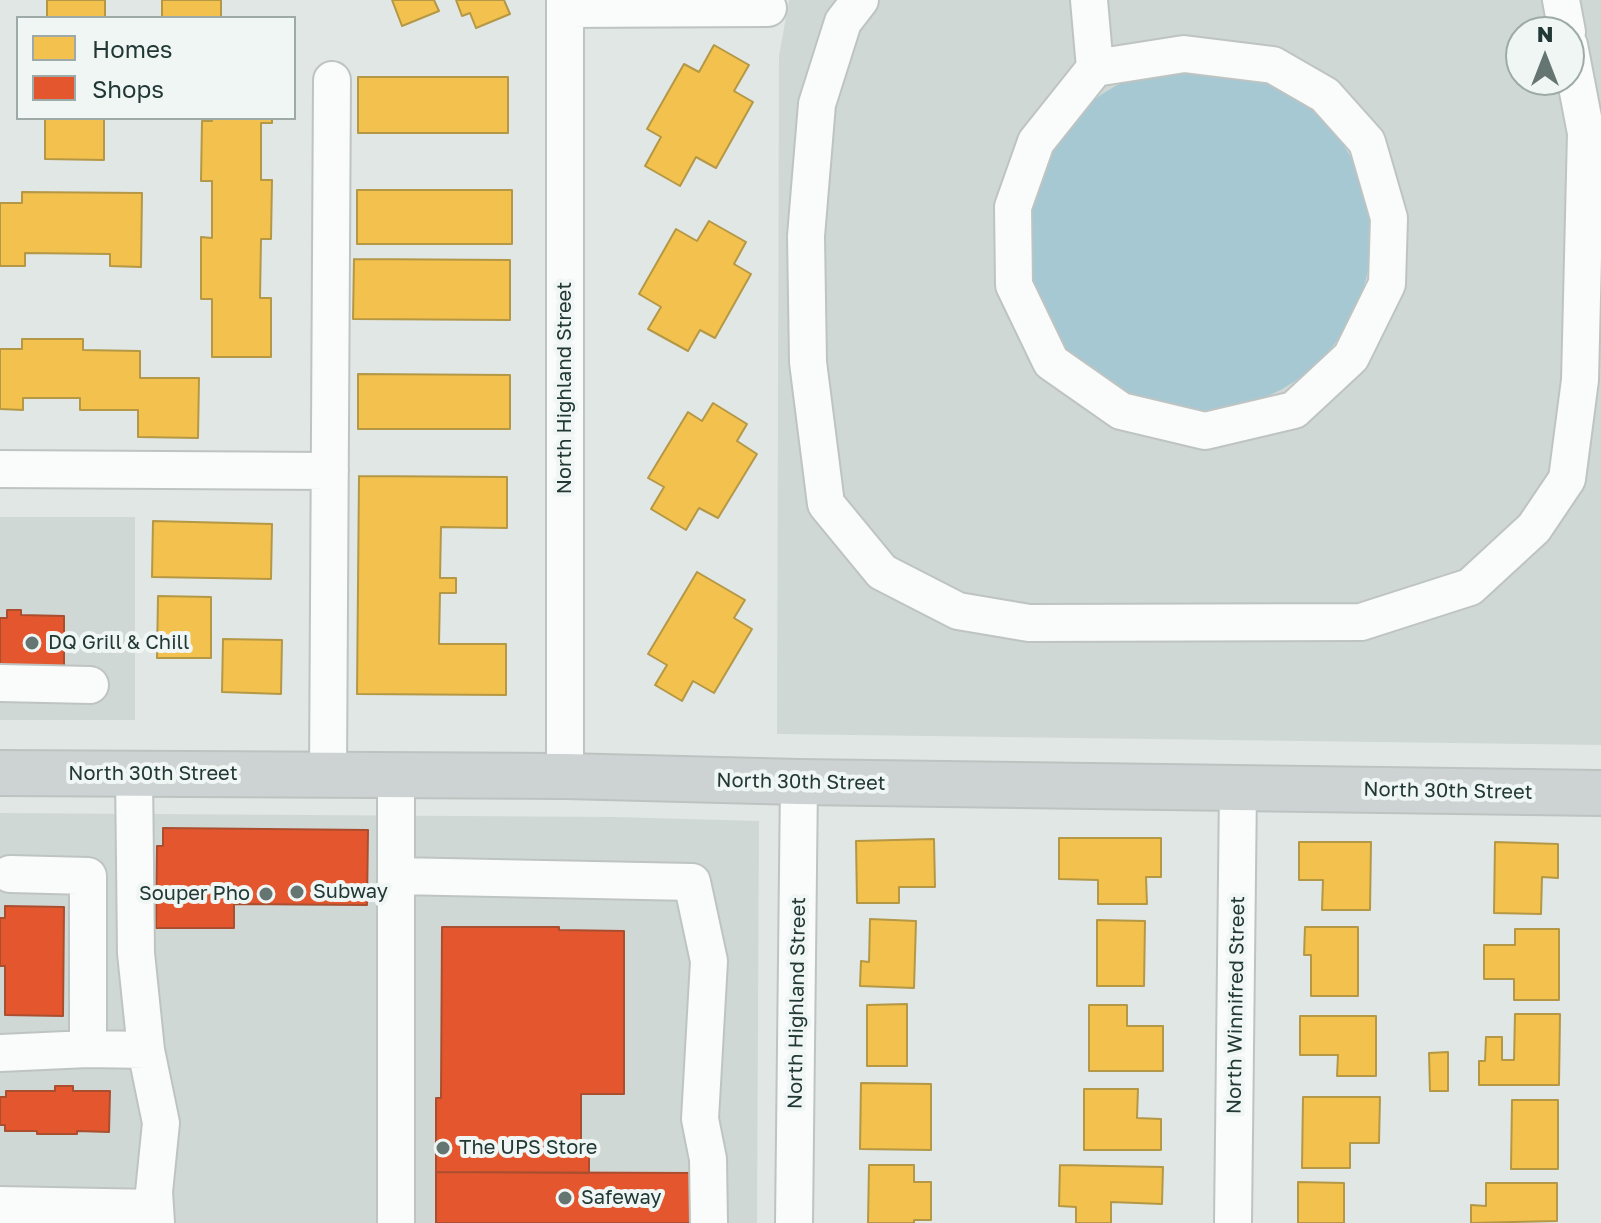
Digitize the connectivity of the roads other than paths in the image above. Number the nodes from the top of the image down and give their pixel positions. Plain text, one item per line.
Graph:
1 (860, 0) edge
2 (1089, 0) edge
3 (565, 5) edge
4 (768, 8) dead end
5 (1095, 68) junction
6 (332, 80) dead end
7 (1579, 96) edge
8 (0, 469) edge
9 (330, 471) junction
10 (0, 683) edge
11 (90, 685) dead end
12 (0, 773) edge
13 (134, 774) junction
14 (328, 775) junction
15 (396, 776) junction
16 (565, 776) junction
17 (799, 782) junction
18 (1238, 788) junction
19 (1601, 793) edge
20 (10, 874) dead end
21 (396, 876) junction
22 (88, 950) junction
23 (136, 953) junction
24 (88, 1049) junction
25 (146, 1050) junction
26 (0, 1053) edge
27 (0, 1205) edge
28 (155, 1215) edge
29 (396, 1223) edge
30 (709, 1223) edge
31 (794, 1223) edge
32 (1233, 1223) edge

1 - 7 street
2 - 5 street
3 - 4 street
3 - 16 street, North Highland Street
5 - 5 street
6 - 9 street
8 - 9 street
9 - 14 street
10 - 11 street
12 - 13 main road, North 30th Street
13 - 14 main road, North 30th Street
13 - 23 street
14 - 15 main road, North 30th Street
15 - 16 main road, North 30th Street
15 - 21 street
16 - 17 main road, North 30th Street
17 - 18 main road, North 30th Street
17 - 31 street, North Highland Street
18 - 19 main road, North 30th Street
18 - 32 street, North Winnifred Street
20 - 22 street
21 - 29 street
21 - 30 street
22 - 23 street
22 - 24 street
23 - 25 street
24 - 25 street
24 - 26 street
25 - 28 street
27 - 28 street

